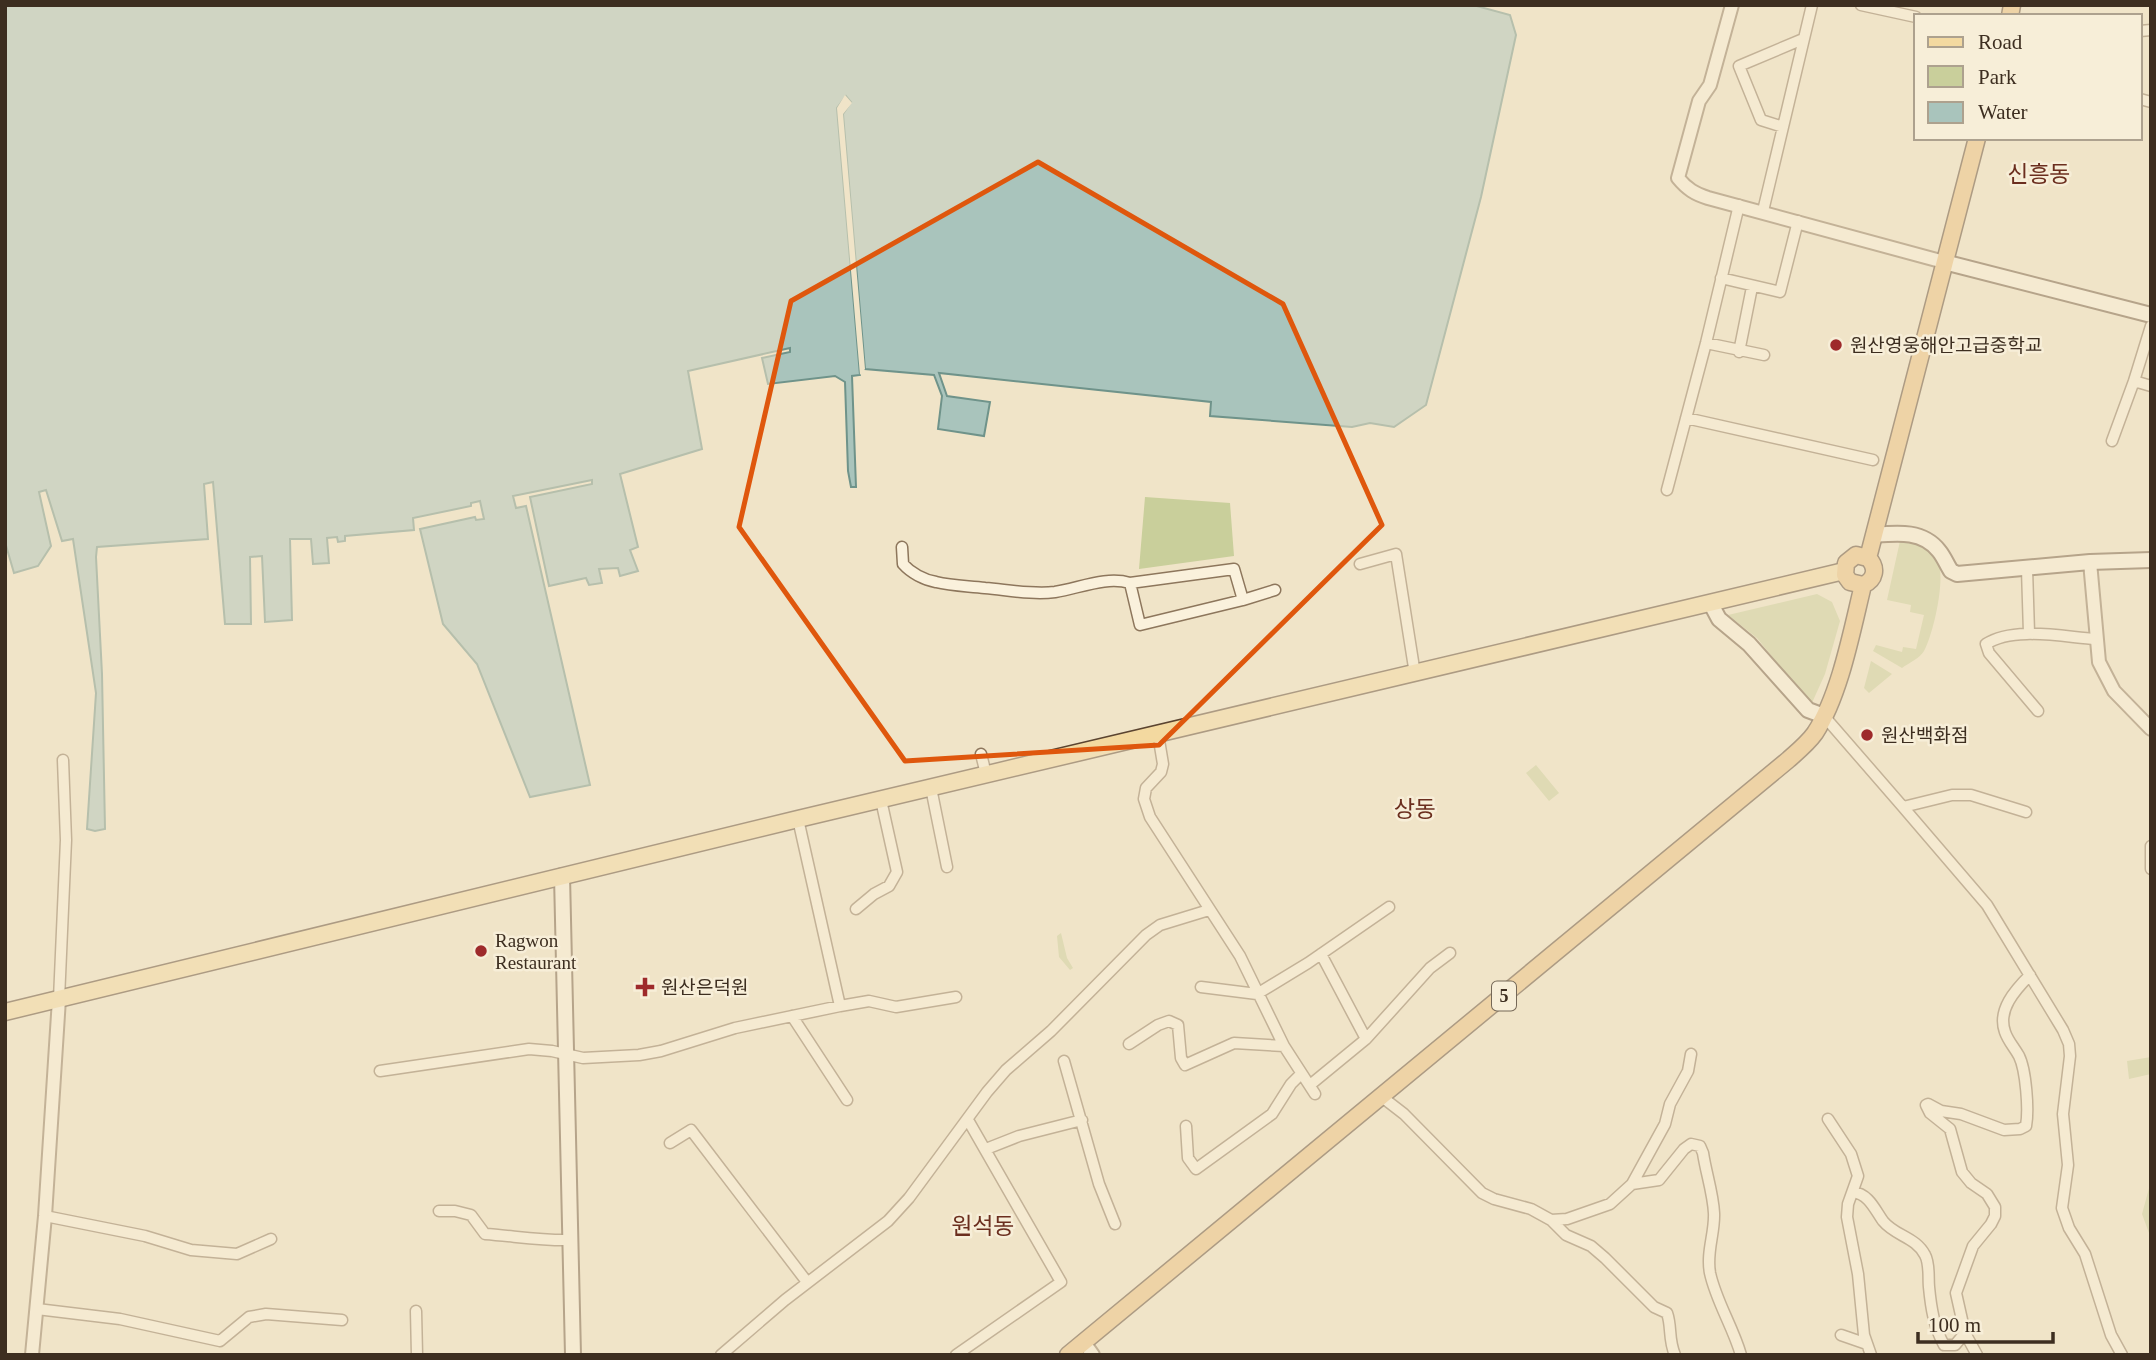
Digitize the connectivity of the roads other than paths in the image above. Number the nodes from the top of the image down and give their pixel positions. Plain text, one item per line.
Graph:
1 (1732, 5) edge
2 (1812, 5) edge
3 (1861, 5) edge
4 (1914, 17) edge
5 (1803, 39) junction
6 (1783, 127) junction
7 (1976, 140) edge
8 (1738, 205) junction
9 (1763, 211) junction
10 (1798, 221) junction
11 (1944, 262) junction
12 (1721, 278) junction
13 (1752, 286) junction
14 (2151, 316) edge
15 (2151, 326) edge
16 (1706, 343) junction
17 (1739, 352) junction
18 (1764, 355) dead end
19 (2134, 381) junction
20 (2151, 386) edge
21 (1686, 418) junction
22 (2112, 441) dead end
23 (1873, 460) dead end
24 (1667, 490) dead end
25 (1874, 535) junction
26 (902, 547) dead end
27 (1868, 558) junction
28 (2151, 560) edge
29 (2091, 562) junction
30 (1360, 564) dead end
31 (2027, 569) junction
32 (1844, 571) junction
33 (1130, 583) junction
34 (1863, 585) junction
35 (1275, 590) dead end
36 (1243, 600) junction
37 (1711, 604) junction
38 (2029, 633) junction
39 (2095, 639) junction
40 (1415, 674) junction
41 (2038, 711) dead end
42 (1824, 716) junction
43 (2151, 729) edge
44 (1158, 734) junction
45 (981, 754) dead end
46 (63, 760) dead end
47 (986, 774) junction
48 (931, 788) junction
49 (881, 800) junction
50 (1903, 807) junction
51 (2026, 812) dead end
52 (799, 819) junction
53 (2151, 846) edge
54 (947, 867) dead end
55 (2151, 869) edge
56 (562, 876) junction
57 (1389, 907) dead end
58 (856, 909) dead end
59 (1209, 910) junction
60 (1450, 953) dead end
61 (1321, 954) junction
62 (2030, 975) junction
63 (1201, 987) dead end
64 (1257, 994) junction
65 (956, 997) dead end
66 (59, 999) junction
67 (840, 1006) junction
68 (5, 1012) edge
69 (792, 1016) junction
70 (1366, 1039) junction
71 (1129, 1044) dead end
72 (1284, 1046) junction
73 (1690, 1054) dead end
74 (567, 1055) junction
75 (1064, 1061) dead end
76 (380, 1071) dead end
77 (1301, 1074) junction
78 (1382, 1097) junction
79 (847, 1100) dead end
80 (1828, 1119) dead end
81 (968, 1120) junction
82 (1082, 1120) junction
83 (1186, 1126) dead end
84 (670, 1143) dead end
85 (986, 1149) junction
86 (1632, 1184) junction
87 (1853, 1192) junction
88 (439, 1211) dead end
89 (45, 1216) junction
90 (1550, 1220) junction
91 (1115, 1224) dead end
92 (271, 1240) dead end
93 (571, 1240) junction
94 (807, 1282) junction
95 (37, 1310) junction
96 (416, 1311) dead end
97 (342, 1320) dead end
98 (1965, 1333) junction
99 (1841, 1335) dead end
100 (1083, 1341) junction
101 (1867, 1344) junction
102 (32, 1355) edge
103 (417, 1355) edge
104 (573, 1355) edge
105 (721, 1355) edge
106 (956, 1355) edge
107 (1068, 1355) edge
108 (1093, 1355) edge
109 (1675, 1355) edge
110 (1741, 1355) edge
111 (1871, 1355) edge
112 (1977, 1355) edge
113 (2122, 1355) edge

1 - 8 street
2 - 5 street
3 - 4 street
5 - 6 street
5 - 6 street
6 - 9 street
7 - 11 highway
8 - 9 street
8 - 12 street
9 - 10 street
10 - 11 street
10 - 13 street
11 - 14 main road
11 - 25 highway
12 - 13 street
12 - 16 street
13 - 17 street
15 - 19 street
16 - 17 street
16 - 21 street
17 - 18 street
19 - 20 street
19 - 22 street
21 - 23 street
21 - 24 street
25 - 27 highway
25 - 31 main road
26 - 33 street
27 - 32 highway
27 - 34 highway
28 - 29 main road
29 - 31 main road
29 - 39 street
30 - 40 street
31 - 38 street
32 - 34 highway
32 - 37 main road
33 - 36 street
33 - 36 street
34 - 42 highway, 5
35 - 36 street
37 - 40 main road
37 - 42 main road
38 - 39 street
38 - 41 street
39 - 43 street
40 - 44 main road
42 - 50 street
42 - 78 highway, 5
44 - 47 main road
44 - 59 street
45 - 47 street
46 - 66 street
47 - 48 main road
48 - 49 main road
48 - 54 street
49 - 52 main road
49 - 58 street
50 - 51 street
50 - 62 street
52 - 56 main road
52 - 67 street
53 - 55 street
56 - 66 main road
56 - 74 main road
57 - 61 street
59 - 64 street
59 - 81 street
60 - 70 street
61 - 64 street
61 - 70 street
62 - 98 street
62 - 113 street
63 - 64 street
64 - 72 street
65 - 67 street
66 - 68 main road
66 - 89 street
67 - 69 street
69 - 74 street
69 - 79 street
70 - 77 street
71 - 72 street
72 - 77 street
73 - 86 street
74 - 76 street
74 - 93 main road
75 - 82 street
77 - 83 street
78 - 90 street
78 - 100 highway, 5
80 - 87 street
81 - 85 street
81 - 94 street
82 - 85 street
82 - 91 street
84 - 94 street
85 - 106 street
86 - 90 street
86 - 110 street
87 - 98 street
87 - 101 street
88 - 93 street
89 - 92 street
89 - 95 street
90 - 109 street
93 - 104 main road
94 - 105 street
95 - 97 street
95 - 102 street
96 - 103 street
98 - 112 street
99 - 101 street
100 - 107 highway, 5
100 - 108 street
101 - 111 street

